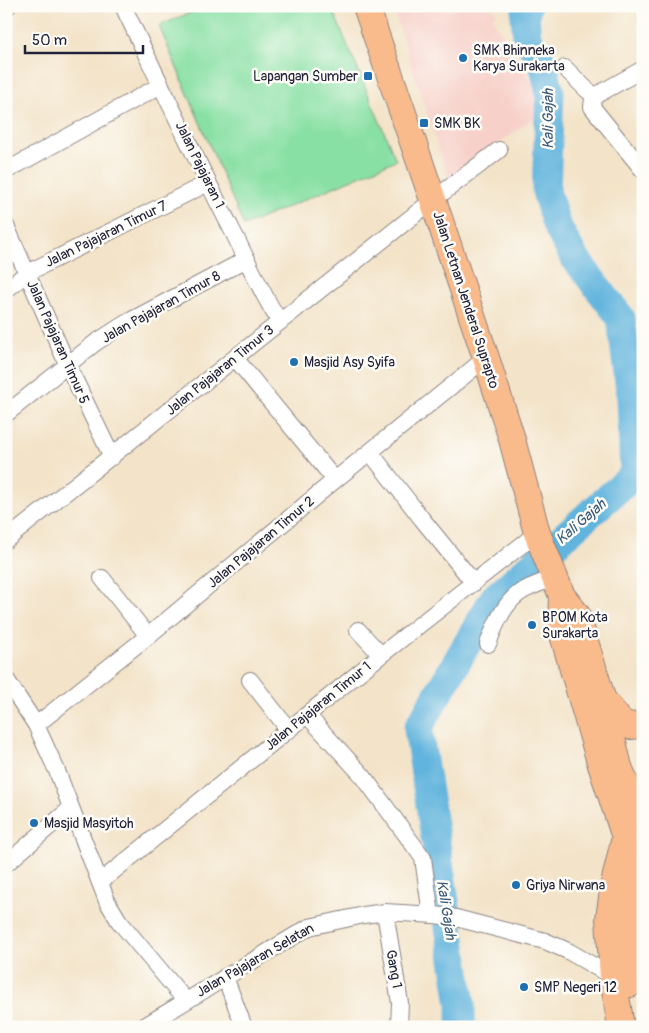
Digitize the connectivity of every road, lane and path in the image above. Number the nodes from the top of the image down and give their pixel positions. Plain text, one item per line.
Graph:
1 (123, 6) edge
2 (366, 6) edge
3 (565, 68) dead end
4 (643, 69) edge
5 (161, 85) junction
6 (594, 102) junction
7 (498, 150) dead end
8 (643, 170) edge
9 (6, 171) edge
10 (208, 183) junction
11 (433, 200) junction
12 (6, 226) edge
13 (247, 259) junction
14 (27, 272) junction
15 (6, 290) edge
16 (280, 322) junction
17 (235, 358) junction
18 (486, 358) junction
19 (68, 366) junction
20 (6, 414) edge
21 (370, 452) junction
22 (112, 457) junction
23 (335, 480) junction
24 (539, 537) junction
25 (6, 540) edge
26 (102, 578) dead end
27 (556, 581) junction
28 (474, 583) junction
29 (358, 630) dead end
30 (148, 636) junction
31 (488, 644) dead end
32 (381, 655) junction
33 (6, 679) edge
34 (250, 680) dead end
35 (603, 701) junction
36 (308, 715) junction
37 (36, 725) junction
38 (643, 725) edge
39 (289, 730) junction
40 (71, 808) junction
41 (639, 813) edge
42 (636, 848) edge
43 (6, 864) edge
44 (100, 882) junction
45 (385, 912) junction
46 (433, 915) junction
47 (225, 977) junction
48 (613, 977) junction
49 (185, 1000) junction
50 (143, 1027) edge
51 (244, 1027) edge
52 (399, 1027) edge
53 (621, 1027) edge
54 (636, 1027) edge

1 - 5 street, Jalan Pajajaran 1
2 - 11 highway, Jalan Letnan Jenderal Suprapto
3 - 6 street
4 - 6 street
5 - 9 street
5 - 10 street, Jalan Pajajaran 1
6 - 8 street
7 - 11 street, Jalan Pajajaran Timur 3
10 - 13 street, Jalan Pajajaran 1
10 - 14 street, Jalan Pajajaran Timur 7
11 - 16 street, Jalan Pajajaran Timur 3
11 - 18 highway, Jalan Letnan Jenderal Suprapto
12 - 14 street, Jalan Pajajaran Timur 5
13 - 16 street, Jalan Pajajaran 1
13 - 19 street, Jalan Pajajaran Timur 8
14 - 15 street, Jalan Pajajaran Timur 7
14 - 19 street, Jalan Pajajaran Timur 5
16 - 17 street, Jalan Pajajaran Timur 3
17 - 22 street, Jalan Pajajaran Timur 3
17 - 23 street
18 - 21 street, Jalan Pajajaran Timur 2
18 - 24 highway, Jalan Letnan Jenderal Suprapto
19 - 20 street, Jalan Pajajaran Timur 8
19 - 22 street, Jalan Pajajaran Timur 5
21 - 23 street, Jalan Pajajaran Timur 2
21 - 28 street
22 - 25 street, Jalan Pajajaran Timur 3
23 - 30 street, Jalan Pajajaran Timur 2
24 - 27 highway, Jalan Letnan Jenderal Suprapto
24 - 28 street, Jalan Pajajaran Timur 1
26 - 30 street
27 - 31 street
27 - 35 highway, Jalan Letnan Jenderal Suprapto
27 - 42 highway, Jalan Letnan Jenderal Suprapto
28 - 32 street, Jalan Pajajaran Timur 1
29 - 32 street
30 - 37 street, Jalan Pajajaran Timur 2
32 - 36 street, Jalan Pajajaran Timur 1
33 - 37 street
34 - 39 street
35 - 38 highway
35 - 41 highway, Jalan Letnan Jenderal Suprapto
36 - 39 street, Jalan Pajajaran Timur 1
36 - 46 street
37 - 40 street
39 - 44 street, Jalan Pajajaran Timur 1
40 - 43 street
40 - 44 street
41 - 42 highway
42 - 48 highway
42 - 54 highway
44 - 49 street
45 - 46 street, Jalan Pajajaran Selatan
45 - 47 street, Jalan Pajajaran Selatan
45 - 52 street, Gang 1
46 - 48 street, Jalan Pajajaran Selatan
47 - 49 street, Jalan Pajajaran Selatan
47 - 51 street
48 - 53 highway
49 - 50 street, Jalan Pajajaran Selatan

